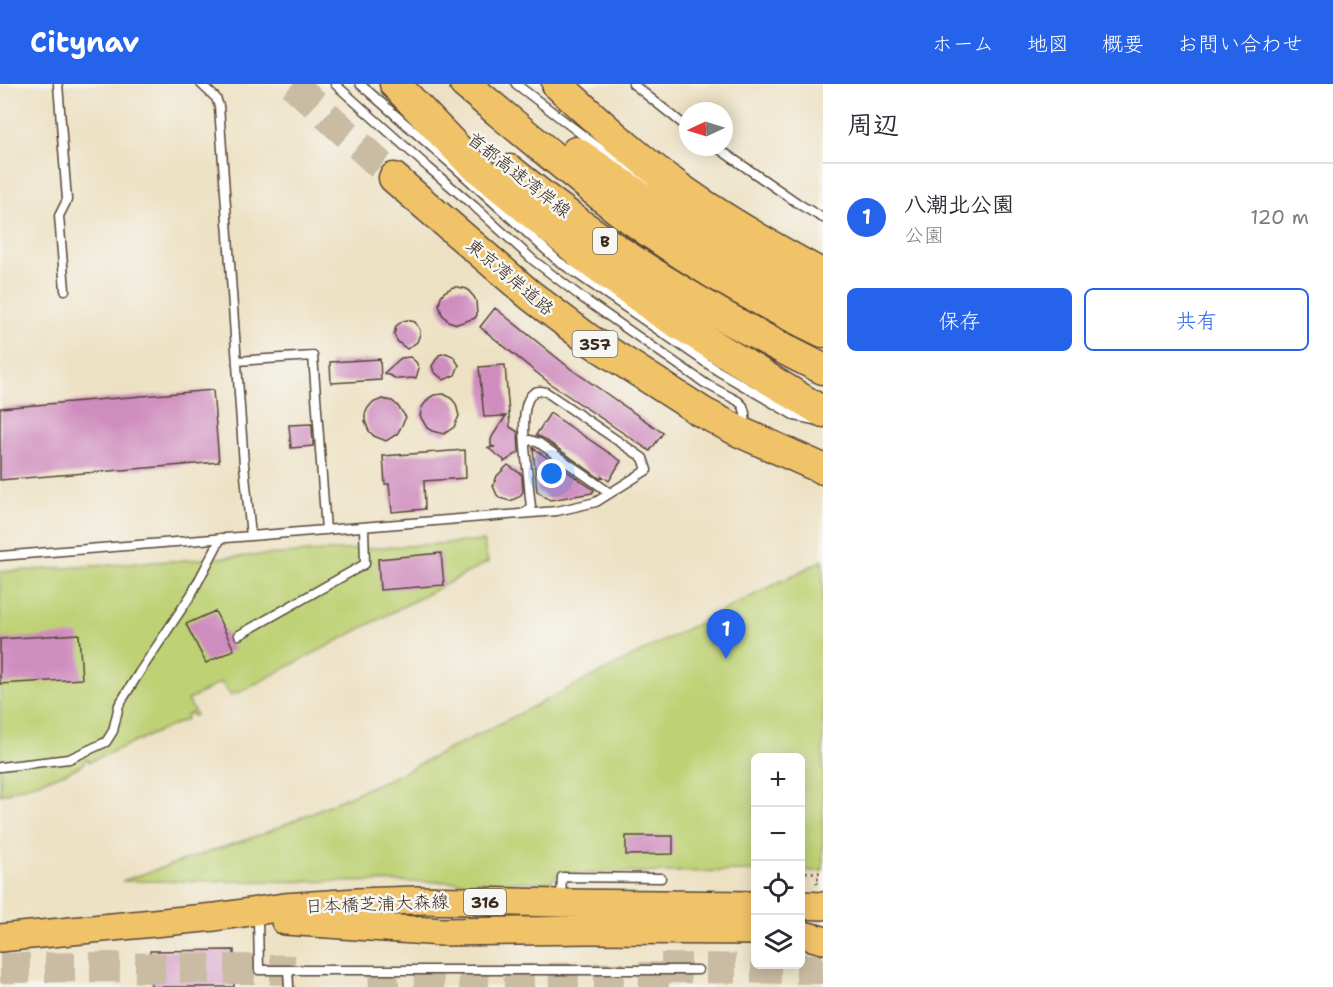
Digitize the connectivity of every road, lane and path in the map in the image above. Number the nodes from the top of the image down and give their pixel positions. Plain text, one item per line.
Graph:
1 (58, 84) edge
2 (201, 84) edge
3 (335, 84) edge
4 (360, 84) edge
5 (395, 84) edge
6 (406, 84) edge
7 (465, 84) edge
8 (470, 84) edge
9 (516, 84) edge
10 (557, 84) edge
11 (633, 84) edge
12 (679, 121) edge
13 (729, 156) edge
14 (394, 178) tunnel mouth
15 (666, 196) dead end
16 (823, 218) edge
17 (755, 255) dead end
18 (823, 275) edge
19 (783, 282) junction
20 (65, 290) dead end
21 (823, 300) edge
22 (823, 332) edge
23 (237, 361) junction
24 (823, 369) edge
25 (823, 412) edge
26 (823, 423) edge
27 (740, 432) junction
28 (525, 443) junction
29 (823, 468) edge
30 (610, 493) junction
31 (521, 514) junction
32 (364, 527) junction
33 (326, 530) junction
34 (251, 536) junction
35 (221, 538) junction
36 (0, 556) edge
37 (239, 635) dead end
38 (0, 766) edge
39 (805, 872) edge
40 (823, 873) edge
41 (661, 878) dead end
42 (823, 878) edge
43 (820, 895) edge
44 (561, 903) junction
45 (805, 903) edge
46 (751, 905) edge
47 (215, 917) junction
48 (258, 919) junction
49 (823, 927) edge
50 (751, 931) edge
51 (805, 931) edge
52 (805, 933) edge
53 (0, 938) edge
54 (823, 940) edge
55 (288, 970) junction
56 (698, 970) dead end
57 (289, 987) edge

1 - 20 lane
2 - 23 lane
3 - 27 lane
4 - 26 lane
5 - 25 highway
6 - 24 highway, 首都高速湾岸線 / B
7 - 22 highway, 首都高速湾岸線 / B
8 - 19 highway
9 - 15 lane
10 - 18 highway
11 - 12 lane
13 - 16 lane
14 - 27 highway, 東京湾岸道路 / 357
17 - 19 lane
19 - 21 highway
23 - 33 lane
23 - 34 lane
27 - 29 highway, 東京湾岸道路 / 357
28 - 30 lane
28 - 30 lane
28 - 31 lane
30 - 31 lane
31 - 32 lane
32 - 33 lane
32 - 37 lane
33 - 34 lane
34 - 35 lane
35 - 36 lane
35 - 38 lane
39 - 40 path
41 - 44 lane
42 - 43 path
43 - 45 main road
44 - 46 main road, 日本橋芝浦大森線 / 316
44 - 47 main road, 日本橋芝浦大森線 / 316
47 - 48 main road
47 - 53 main road, 日本橋芝浦大森線 / 316
48 - 50 main road
48 - 55 lane
49 - 51 main road
52 - 54 main road
55 - 56 lane
55 - 57 lane

